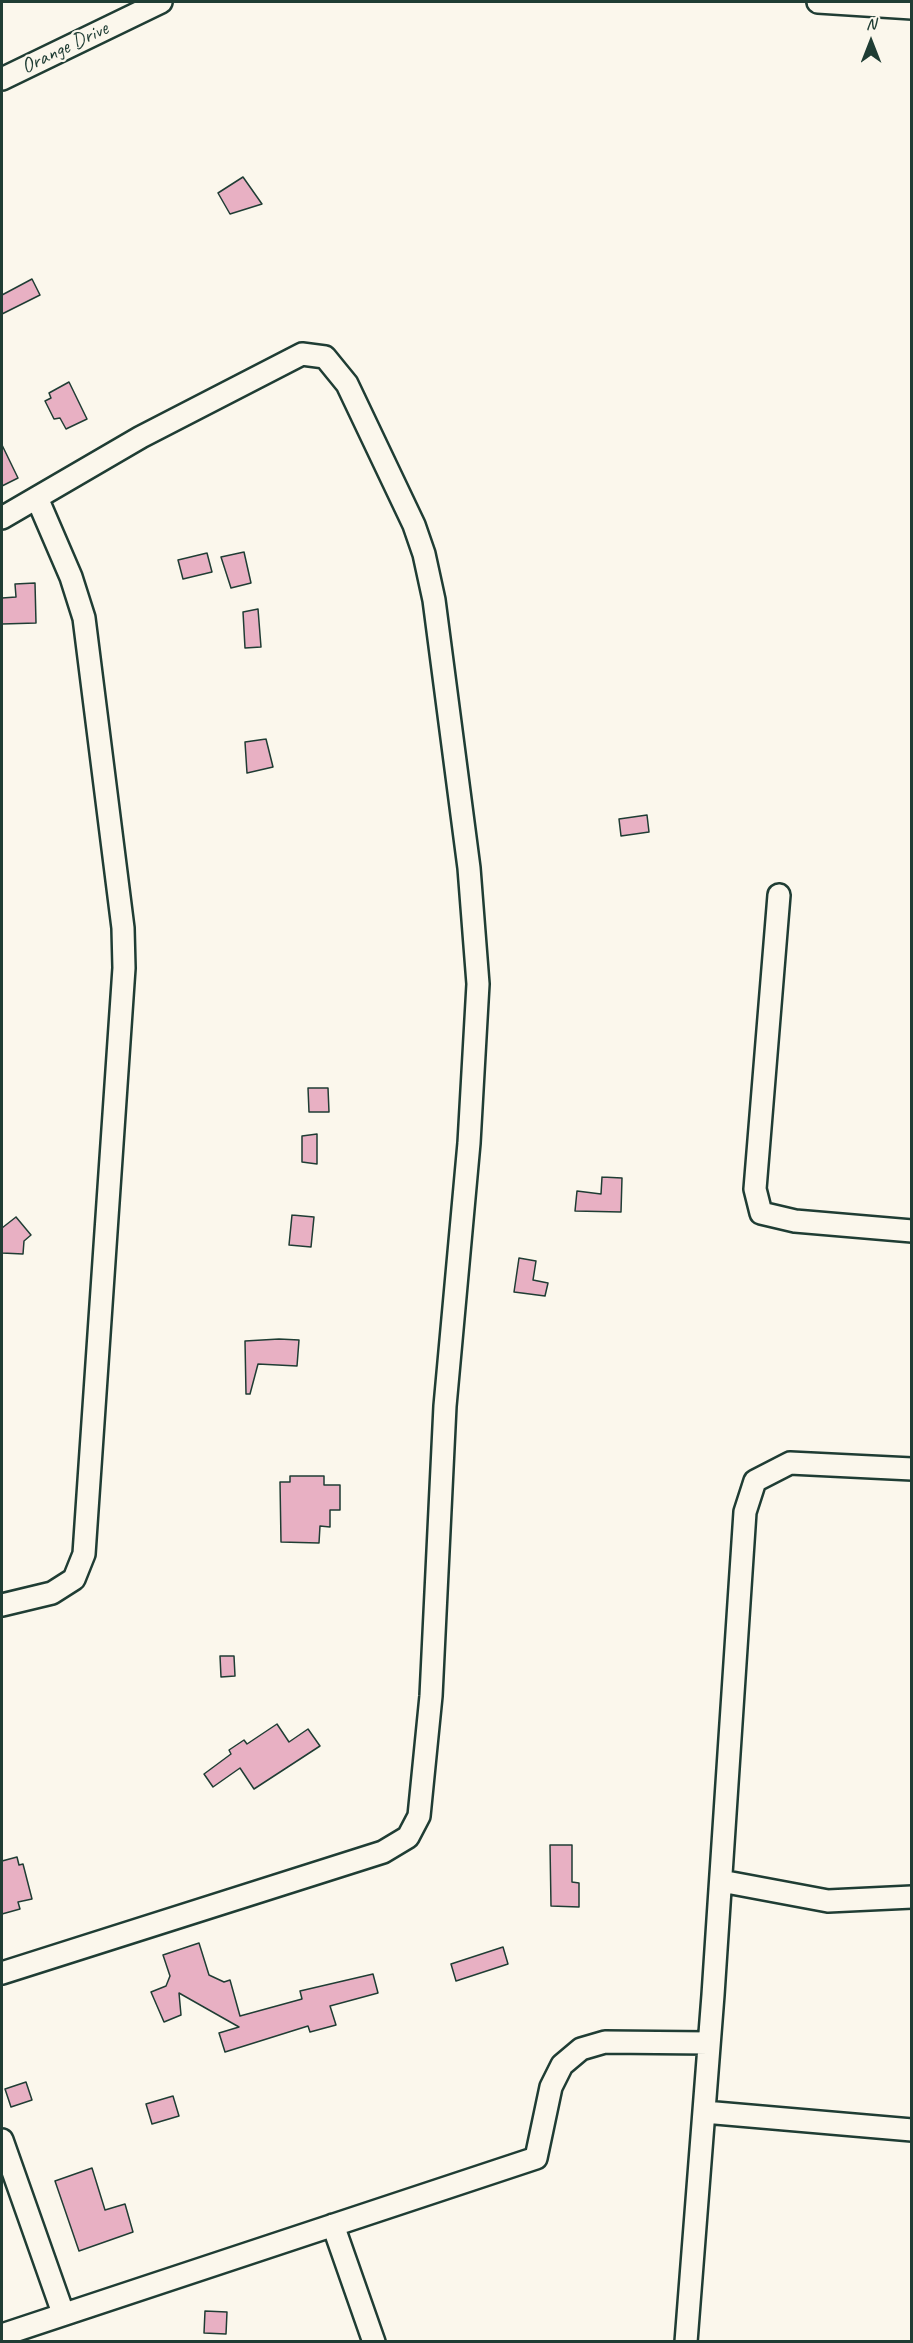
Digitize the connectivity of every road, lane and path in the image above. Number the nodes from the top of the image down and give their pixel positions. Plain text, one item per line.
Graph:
1 (161, 2) edge
2 (818, 2) edge
3 (912, 8) edge
4 (2, 79) edge
5 (37, 498) junction
6 (2, 518) edge
7 (778, 895) dead end
8 (912, 1231) edge
9 (912, 1469) edge
10 (2, 1605) edge
11 (721, 1881) junction
12 (912, 1897) edge
13 (2, 1973) edge
14 (709, 2043) junction
15 (704, 2112) junction
16 (912, 2130) edge
17 (2, 2140) edge
18 (333, 2225) junction
19 (63, 2313) junction
20 (2, 2335) edge
21 (374, 2342) edge
22 (686, 2342) edge

1 - 4 street, Orange Drive
2 - 3 street
5 - 6 street
5 - 10 street
5 - 13 street
7 - 8 street
9 - 11 street
11 - 12 street
11 - 14 street
14 - 15 street
14 - 18 street
15 - 16 street
15 - 22 street
17 - 19 street
18 - 19 street
18 - 21 street
19 - 20 street

